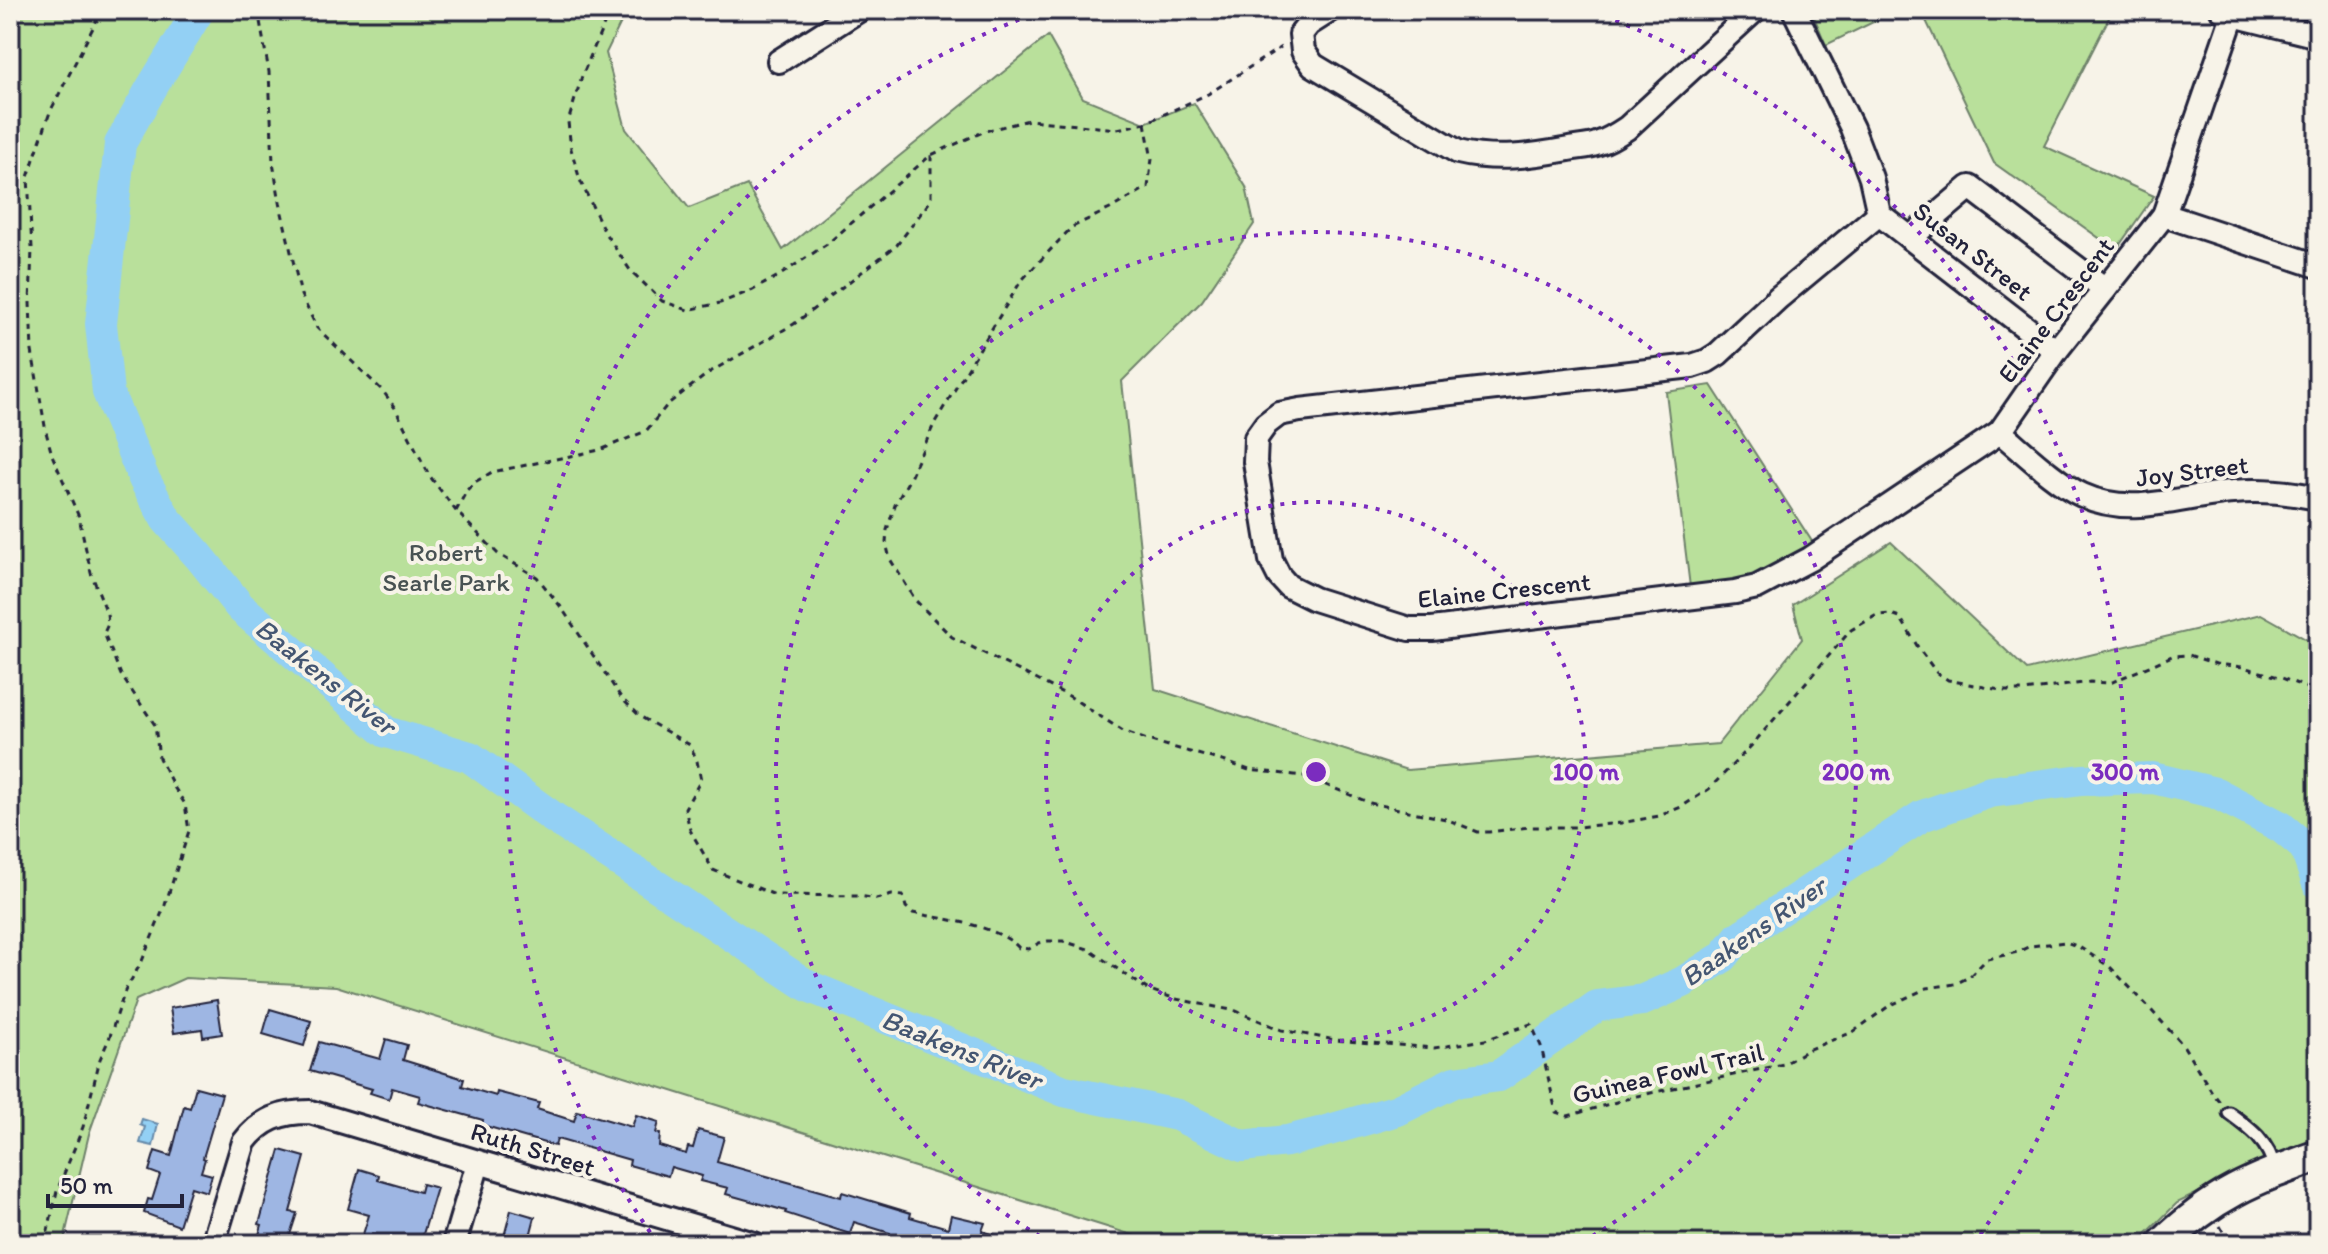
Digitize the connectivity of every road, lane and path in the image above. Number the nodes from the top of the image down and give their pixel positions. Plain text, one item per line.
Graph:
1 (102, 10) edge
2 (258, 10) edge
3 (610, 10) edge
4 (859, 10) edge
5 (1331, 10) edge
6 (1755, 10) edge
7 (1794, 10) edge
8 (2228, 12) edge
9 (2318, 36) edge
10 (1301, 38) junction
11 (779, 61) dead end
12 (931, 155) junction
13 (1879, 214) junction
14 (2164, 215) junction
15 (1910, 238) junction
16 (2318, 266) edge
17 (2105, 289) junction
18 (2056, 351) junction
19 (2000, 432) junction
20 (2318, 498) edge
21 (456, 511) junction
22 (2229, 1113) joint
23 (2318, 1156) edge
24 (478, 1163) junction
25 (2275, 1171) junction
26 (698, 1236) edge
27 (45, 1244) edge
28 (213, 1244) edge
29 (454, 1244) edge
30 (754, 1244) edge
31 (2163, 1244) edge

1 - 27 path
2 - 21 path, Guinea Fowl Trail
3 - 12 path
4 - 11 street
5 - 10 street
6 - 10 street
7 - 13 street, Susan Street
8 - 9 street
8 - 14 street, Elaine Crescent
10 - 12 path
12 - 21 path
13 - 15 street, Susan Street
13 - 19 street, Elaine Crescent
14 - 16 street
14 - 17 street, Elaine Crescent
15 - 17 street
15 - 18 street, Susan Street
17 - 18 street, Elaine Crescent
18 - 19 street, Elaine Crescent
19 - 20 street, Joy Street
21 - 22 path, Guinea Fowl Trail
22 - 25 lane
23 - 25 street
24 - 26 street, Ruth Street
24 - 28 street, Ruth Street
24 - 29 street
25 - 31 street
26 - 30 street, Ruth Street

